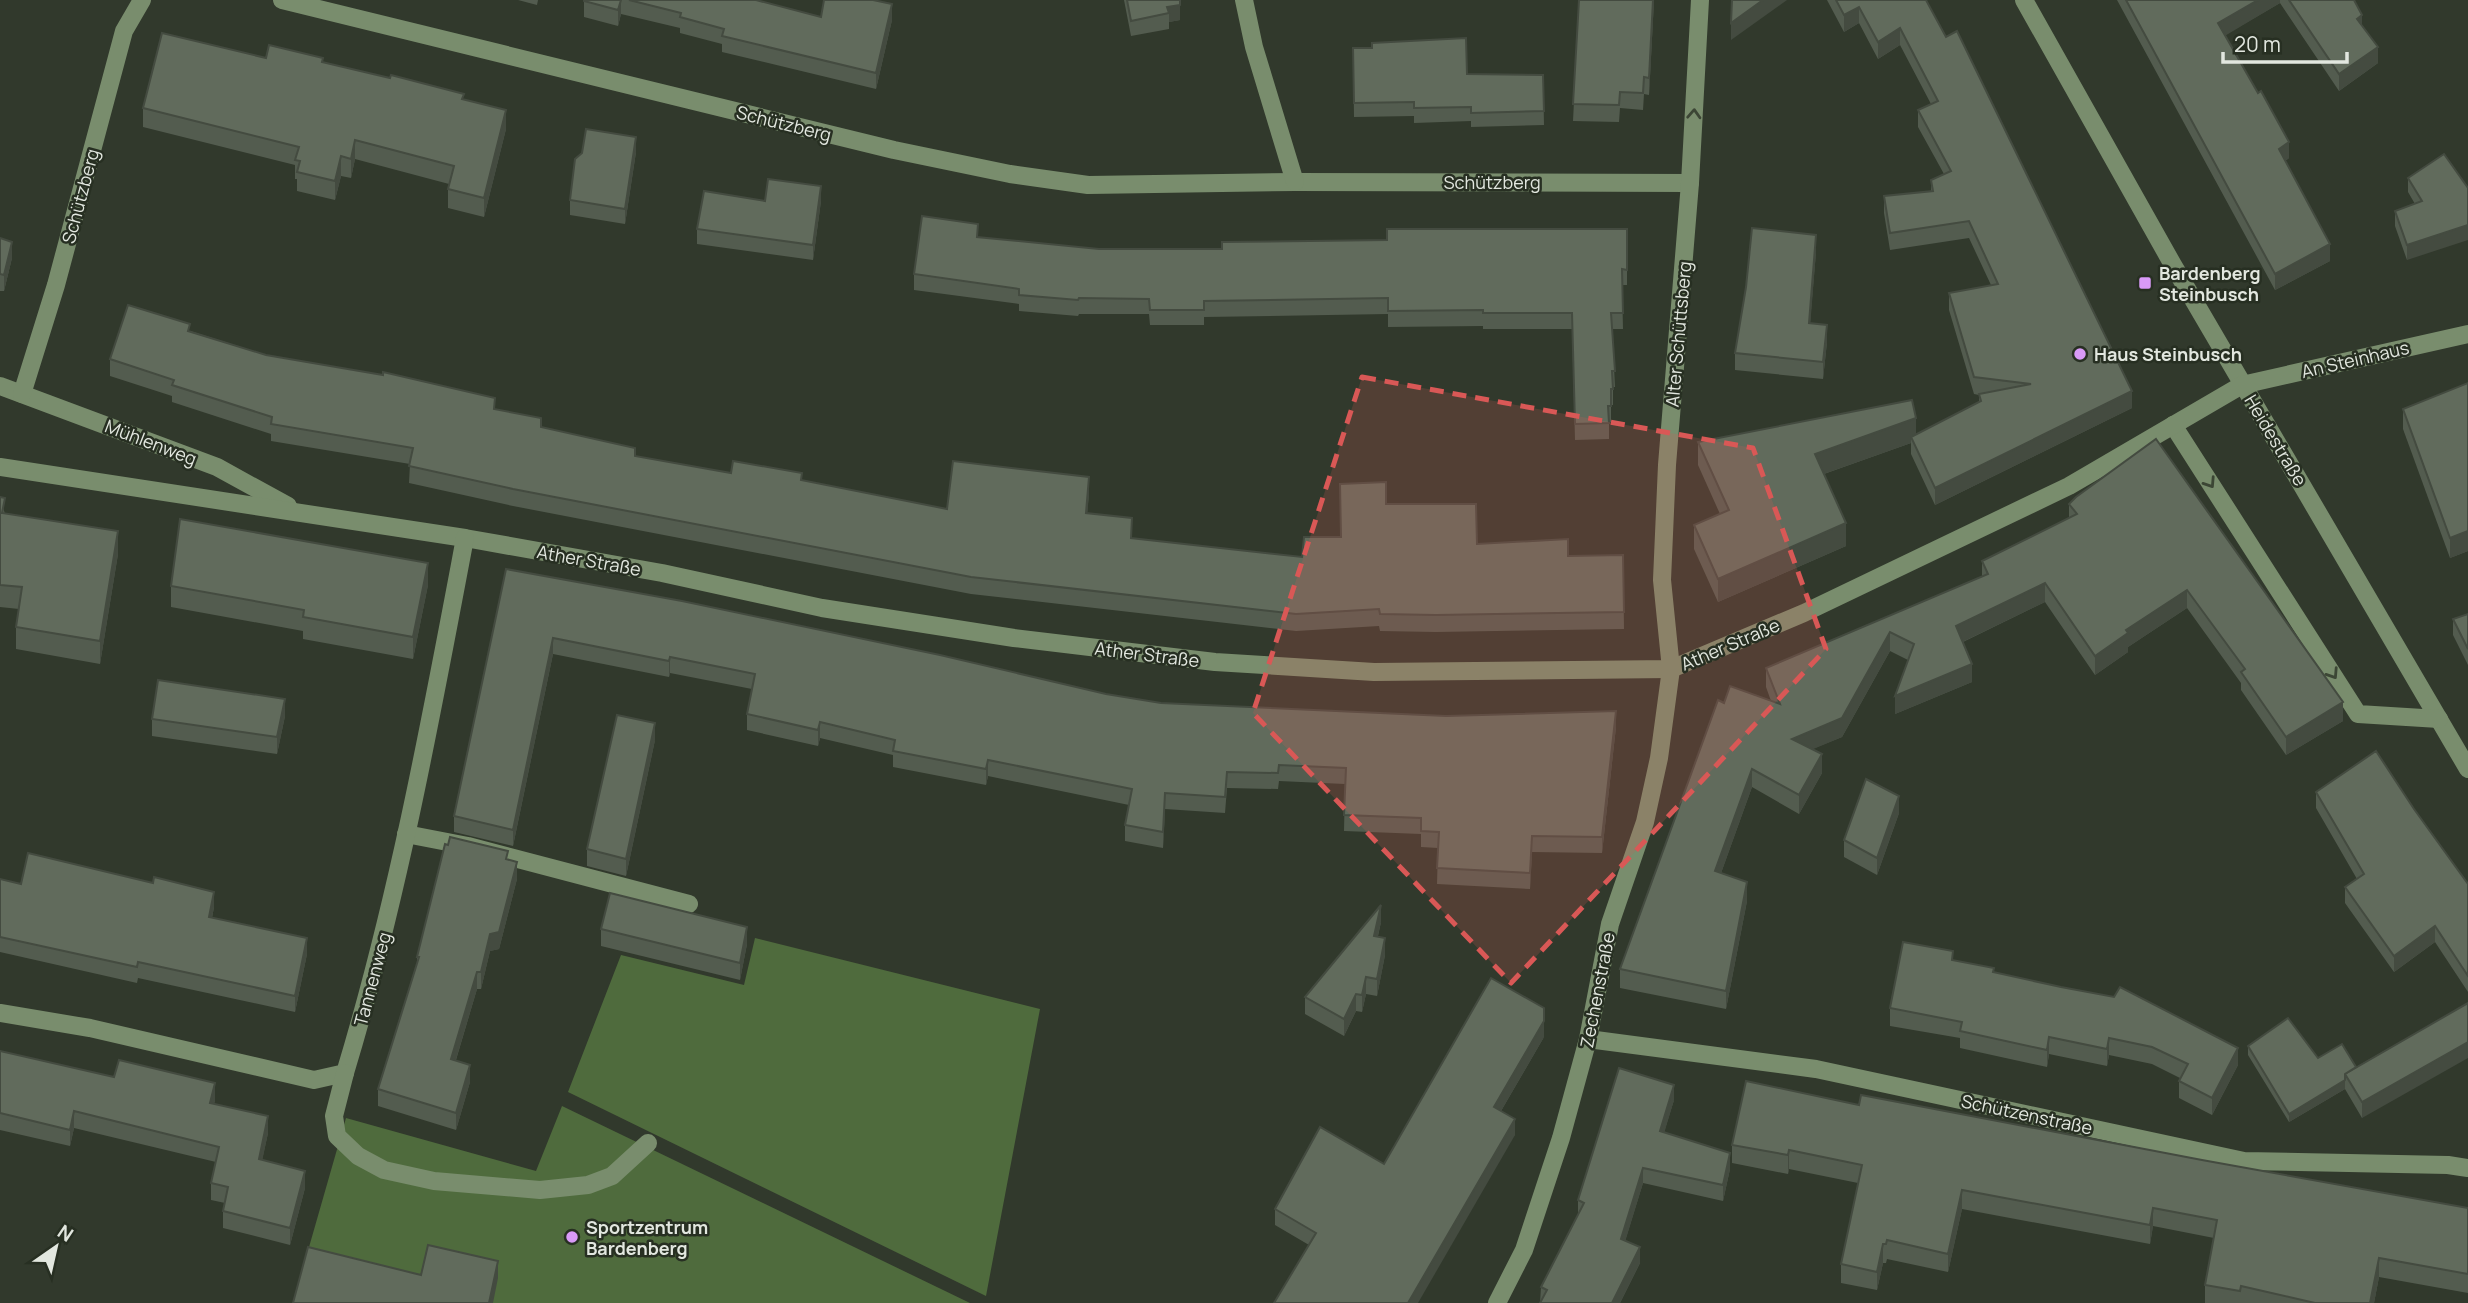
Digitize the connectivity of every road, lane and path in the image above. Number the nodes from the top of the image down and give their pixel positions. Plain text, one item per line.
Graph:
1 (142, 0) edge
2 (282, 0) edge
3 (1244, 0) edge
4 (1700, 0) edge
5 (2024, 0) edge
6 (1295, 182) junction
7 (1690, 183) junction
8 (2468, 334) edge
9 (2242, 385) junction
10 (0, 386) edge
11 (22, 394) junction
12 (2173, 425) junction
13 (0, 467) edge
14 (297, 511) junction
15 (465, 538) junction
16 (1671, 669) junction
17 (2439, 719) junction
18 (2468, 769) edge
19 (406, 834) junction
20 (689, 904) dead end
21 (0, 1013) edge
22 (1588, 1039) junction
23 (345, 1073) junction
24 (648, 1143) dead end
25 (2468, 1168) edge
26 (1497, 1303) edge

1 - 11 street, Schützberg
2 - 6 street, Schützberg
3 - 6 street
7 -> 4 street, Alter Schüttsberg
5 - 9 street, Heidestraße
6 - 7 street, Schützberg
7 - 16 street, Alter Schüttsberg
8 - 9 street, An Steinhaus
9 - 12 street, Ather Straße
9 - 17 street, Heidestraße
10 - 11 street, Mühlenweg
11 - 14 street, Mühlenweg
12 - 16 street, Ather Straße
12 -> 17 street
13 - 14 street, Ather Straße
14 - 15 street, Ather Straße
15 - 16 street, Ather Straße
15 - 19 street, Tannenweg
16 - 22 street, Zechenstraße
17 - 18 street, Heidestraße
19 - 20 street
19 - 23 street, Tannenweg
21 - 23 street
22 - 25 street, Schützenstraße
22 - 26 street, Zechenstraße
23 - 24 street, Tannenweg

